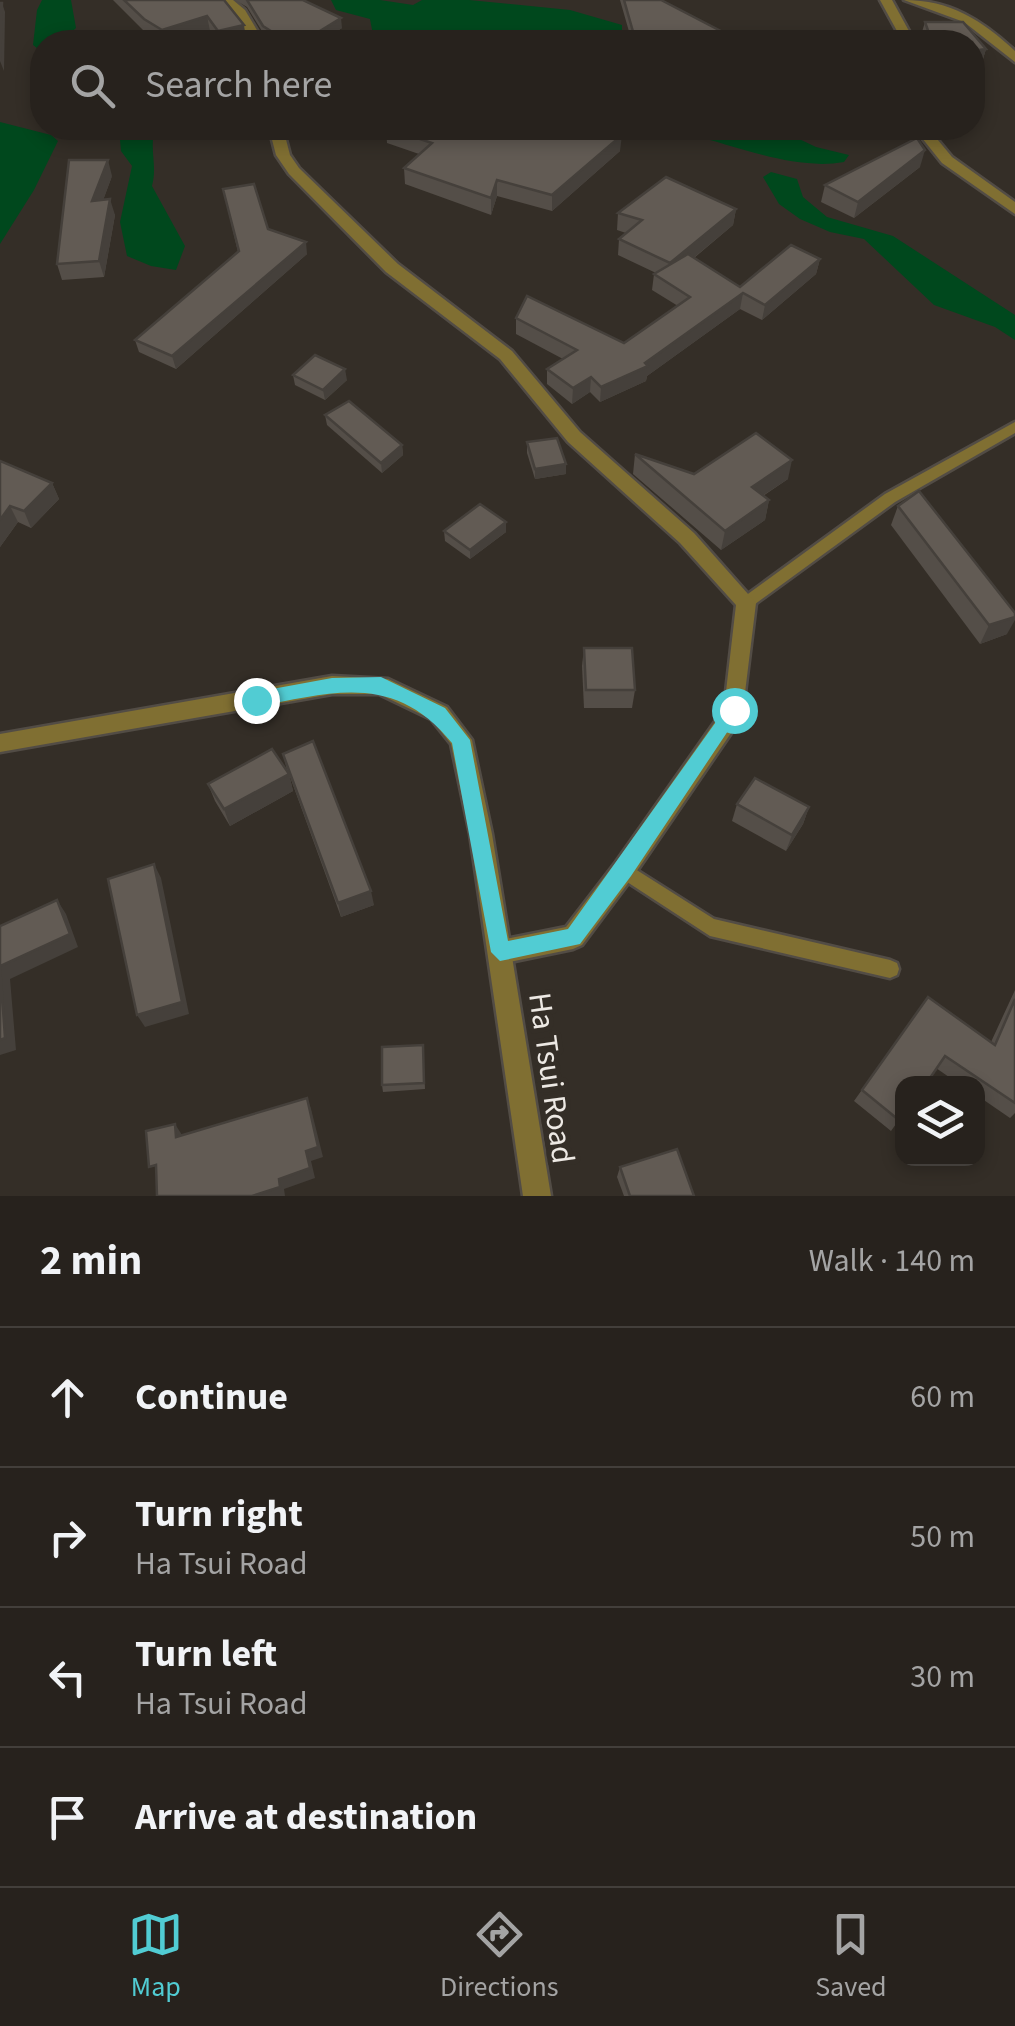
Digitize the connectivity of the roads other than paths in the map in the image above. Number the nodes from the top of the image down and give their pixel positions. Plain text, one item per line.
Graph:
1 (226, 0) edge
2 (886, 0) edge
3 (910, 0) edge
4 (251, 30) edge
5 (902, 30) edge
6 (1015, 58) edge
7 (279, 140) edge
8 (931, 140) edge
9 (1015, 209) edge
10 (1015, 427) edge
11 (746, 604) junction
12 (0, 743) edge
13 (624, 870) junction
14 (500, 952) junction
15 (890, 969) dead end
16 (536, 1196) edge

1 - 4 street
2 - 5 street
3 - 6 street
7 - 11 street
8 - 9 street
10 - 11 lane
11 - 13 street
12 - 14 street, Ha Tsui Road
13 - 14 street
13 - 15 lane
14 - 16 street, Ha Tsui Road

